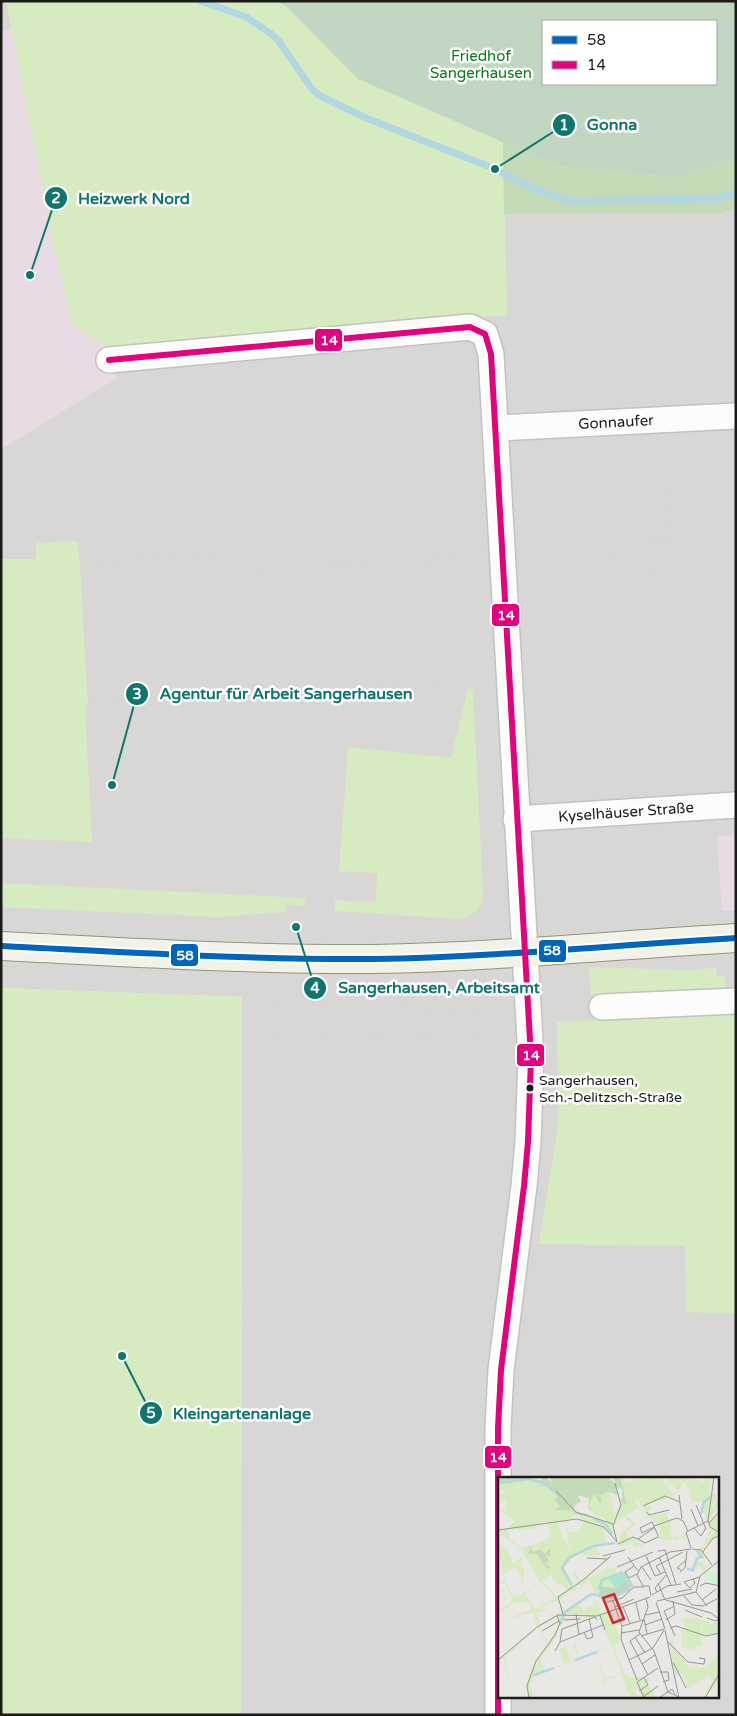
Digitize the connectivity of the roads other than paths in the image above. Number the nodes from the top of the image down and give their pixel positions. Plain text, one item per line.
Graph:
1 (109, 360) dead end
2 (736, 416) edge
3 (496, 428) junction
4 (736, 806) edge
5 (516, 819) junction
6 (736, 938) edge
7 (1, 946) edge
8 (524, 952) junction
9 (736, 1001) edge
10 (602, 1007) dead end
11 (498, 1477) edge
12 (498, 1698) edge
13 (498, 1715) edge

1 - 3 street
2 - 3 street, Gonnaufer
3 - 5 street
4 - 5 street, Kyselhäuser Straße
5 - 8 street
6 - 8 main road
7 - 8 main road
8 - 11 street
9 - 10 street
12 - 13 street

